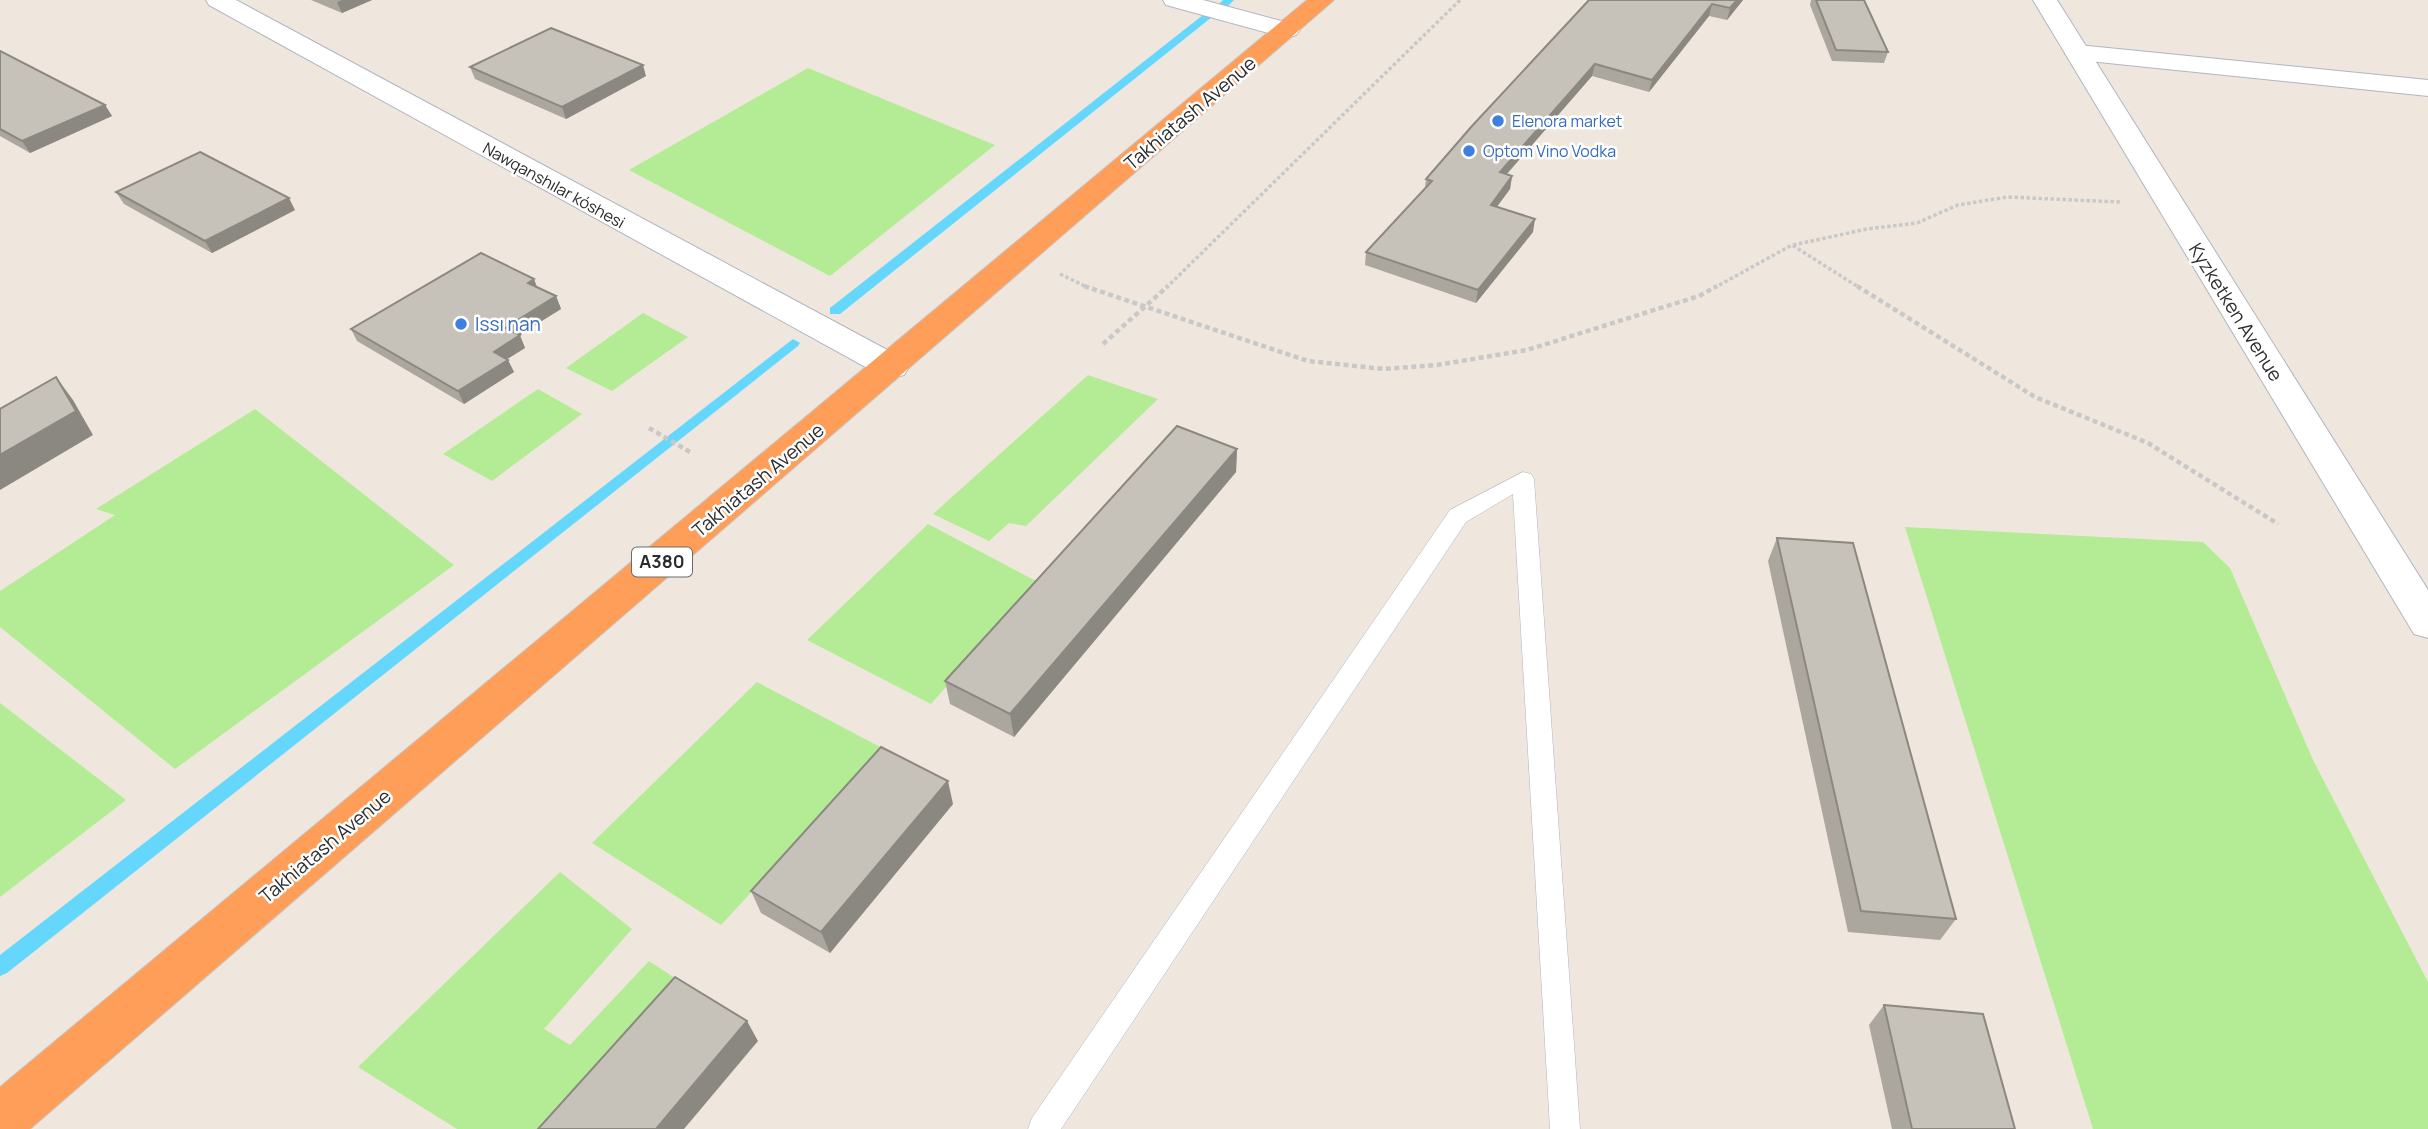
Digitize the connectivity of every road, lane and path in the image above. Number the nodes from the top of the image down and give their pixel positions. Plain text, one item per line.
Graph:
1 (218, 0) edge
2 (1175, 0) edge
3 (1322, 0) edge
4 (1460, 0) edge
5 (2045, 0) edge
6 (1287, 30) junction
7 (2077, 53) junction
8 (2428, 88) edge
9 (2170, 204) junction
10 (1792, 245) junction
11 (1021, 256) junction
12 (1147, 306) junction
13 (1103, 344) dead end
14 (892, 367) junction
15 (649, 428) dead end
16 (690, 452) dead end
17 (2278, 524) dead end
18 (2428, 623) edge
19 (0, 1121) edge
20 (1043, 1129) edge
21 (1566, 1129) edge

1 - 14 street, Nawqanshılar kóshesi
2 - 6 street
3 - 6 highway, Takhiatash Avenue / A380
4 - 12 path
5 - 7 street, Kyzketken Avenue
6 - 11 highway, Takhiatash Avenue / A380
7 - 8 street
7 - 9 street, Kyzketken Avenue
9 - 10 path
9 - 18 street, Kyzketken Avenue
10 - 12 path
10 - 17 path
11 - 12 path
11 - 14 highway, Takhiatash Avenue / A380
12 - 13 path
14 - 19 highway, Takhiatash Avenue / A380
15 - 16 path
20 - 21 lane

